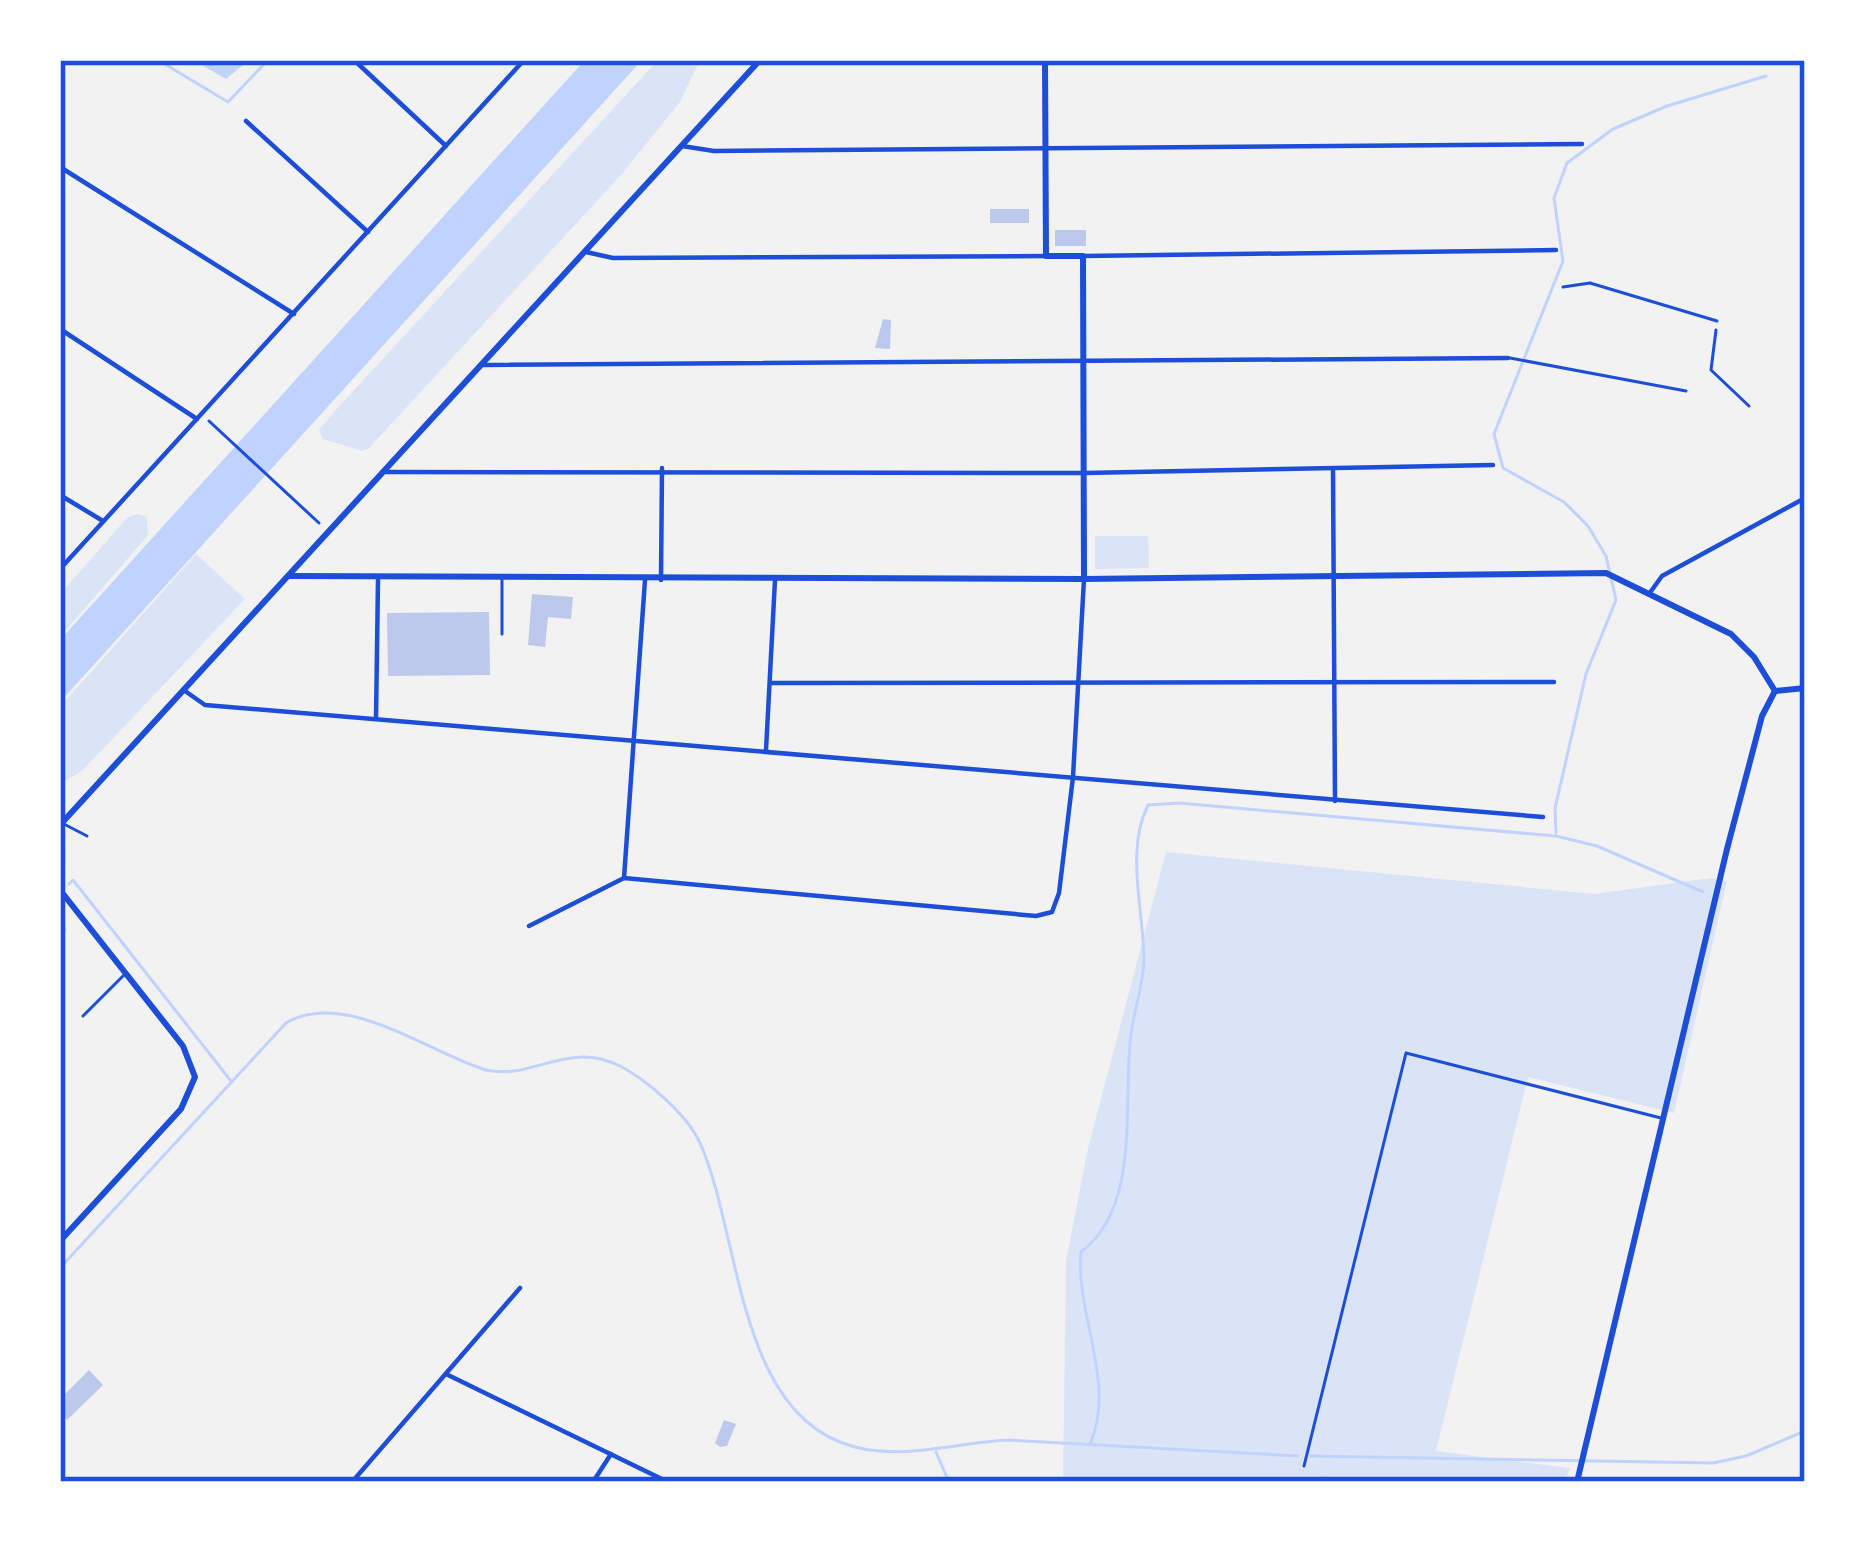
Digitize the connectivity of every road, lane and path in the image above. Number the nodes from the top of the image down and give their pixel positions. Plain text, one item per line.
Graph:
1 (354, 60) edge
2 (524, 60) edge
3 (760, 60) edge
4 (1045, 60) edge
5 (246, 121) dead end
6 (1582, 144) dead end
7 (446, 146) junction
8 (682, 146) junction
9 (1045, 149) junction
10 (60, 167) edge
11 (368, 232) junction
12 (1556, 250) dead end
13 (586, 252) junction
14 (1046, 256) junction
15 (1083, 256) junction
16 (1564, 287) dead end
17 (294, 314) junction
18 (1717, 321) joint
19 (60, 329) edge
20 (1508, 358) joint
21 (1083, 363) junction
22 (482, 365) junction
23 (1686, 391) dead end
24 (1749, 406) dead end
25 (197, 419) junction
26 (209, 421) dead end
27 (1493, 465) dead end
28 (1333, 468) junction
29 (662, 469) junction
30 (385, 472) junction
31 (1084, 473) junction
32 (60, 494) edge
33 (1805, 498) edge
34 (103, 521) junction
35 (319, 523) dead end
36 (60, 569) edge
37 (290, 576) junction
38 (1336, 576) junction
39 (1084, 579) junction
40 (378, 580) junction
41 (502, 580) junction
42 (645, 580) junction
43 (661, 580) junction
44 (775, 580) junction
45 (1649, 594) junction
46 (502, 634) dead end
47 (1337, 682) junction
48 (1553, 682) dead end
49 (771, 683) junction
50 (1078, 684) junction
51 (1805, 688) edge
52 (184, 691) junction
53 (1775, 691) junction
54 (376, 720) junction
55 (636, 740) junction
56 (766, 750) junction
57 (1073, 777) junction
58 (1335, 801) junction
59 (1543, 817) dead end
60 (61, 824) edge
61 (87, 836) dead end
62 (625, 878) junction
63 (60, 890) edge
64 (530, 926) dead end
65 (125, 974) junction
66 (83, 1016) dead end
67 (1664, 1118) junction
68 (60, 1241) edge
69 (520, 1288) dead end
70 (446, 1374) junction
71 (611, 1454) junction
72 (1304, 1466) dead end
73 (352, 1482) edge
74 (593, 1482) edge
75 (668, 1482) edge
76 (1577, 1482) edge

1 - 7 street
2 - 7 street
3 - 8 street
4 - 9 street
5 - 11 street
6 - 9 street
7 - 11 street
8 - 9 street
8 - 13 street
9 - 14 street
10 - 17 street
11 - 17 street
12 - 15 street
13 - 14 street
13 - 22 street
14 - 15 street
15 - 21 street
16 - 18 lane
17 - 25 street
18 - 24 path
19 - 25 street
20 - 21 street
20 - 23 lane
21 - 22 street
21 - 31 street
22 - 30 street
25 - 34 street
26 - 35 path
27 - 28 street
28 - 31 street
28 - 38 street
29 - 30 street
29 - 31 street
29 - 43 street
30 - 37 street
31 - 39 street
32 - 34 street
33 - 45 street
34 - 36 street
37 - 40 street
37 - 52 street
38 - 39 street
38 - 45 street
38 - 47 street
39 - 44 street
39 - 50 street
40 - 41 street
40 - 54 street
41 - 42 street
41 - 46 lane
42 - 43 street
42 - 55 street
43 - 44 street
44 - 49 street
45 - 53 street
47 - 48 street
47 - 50 street
47 - 58 street
49 - 50 street
49 - 56 street
50 - 57 street
51 - 53 street
52 - 54 street
52 - 60 street
53 - 67 street
54 - 55 street
55 - 56 street
55 - 62 street
56 - 57 street
57 - 58 street
57 - 62 street
58 - 59 street
60 - 61 lane
62 - 64 street
63 - 65 street
65 - 66 lane
65 - 68 street
67 - 72 lane
67 - 76 street
69 - 70 street
70 - 71 street
70 - 73 street
71 - 74 street
71 - 75 street

